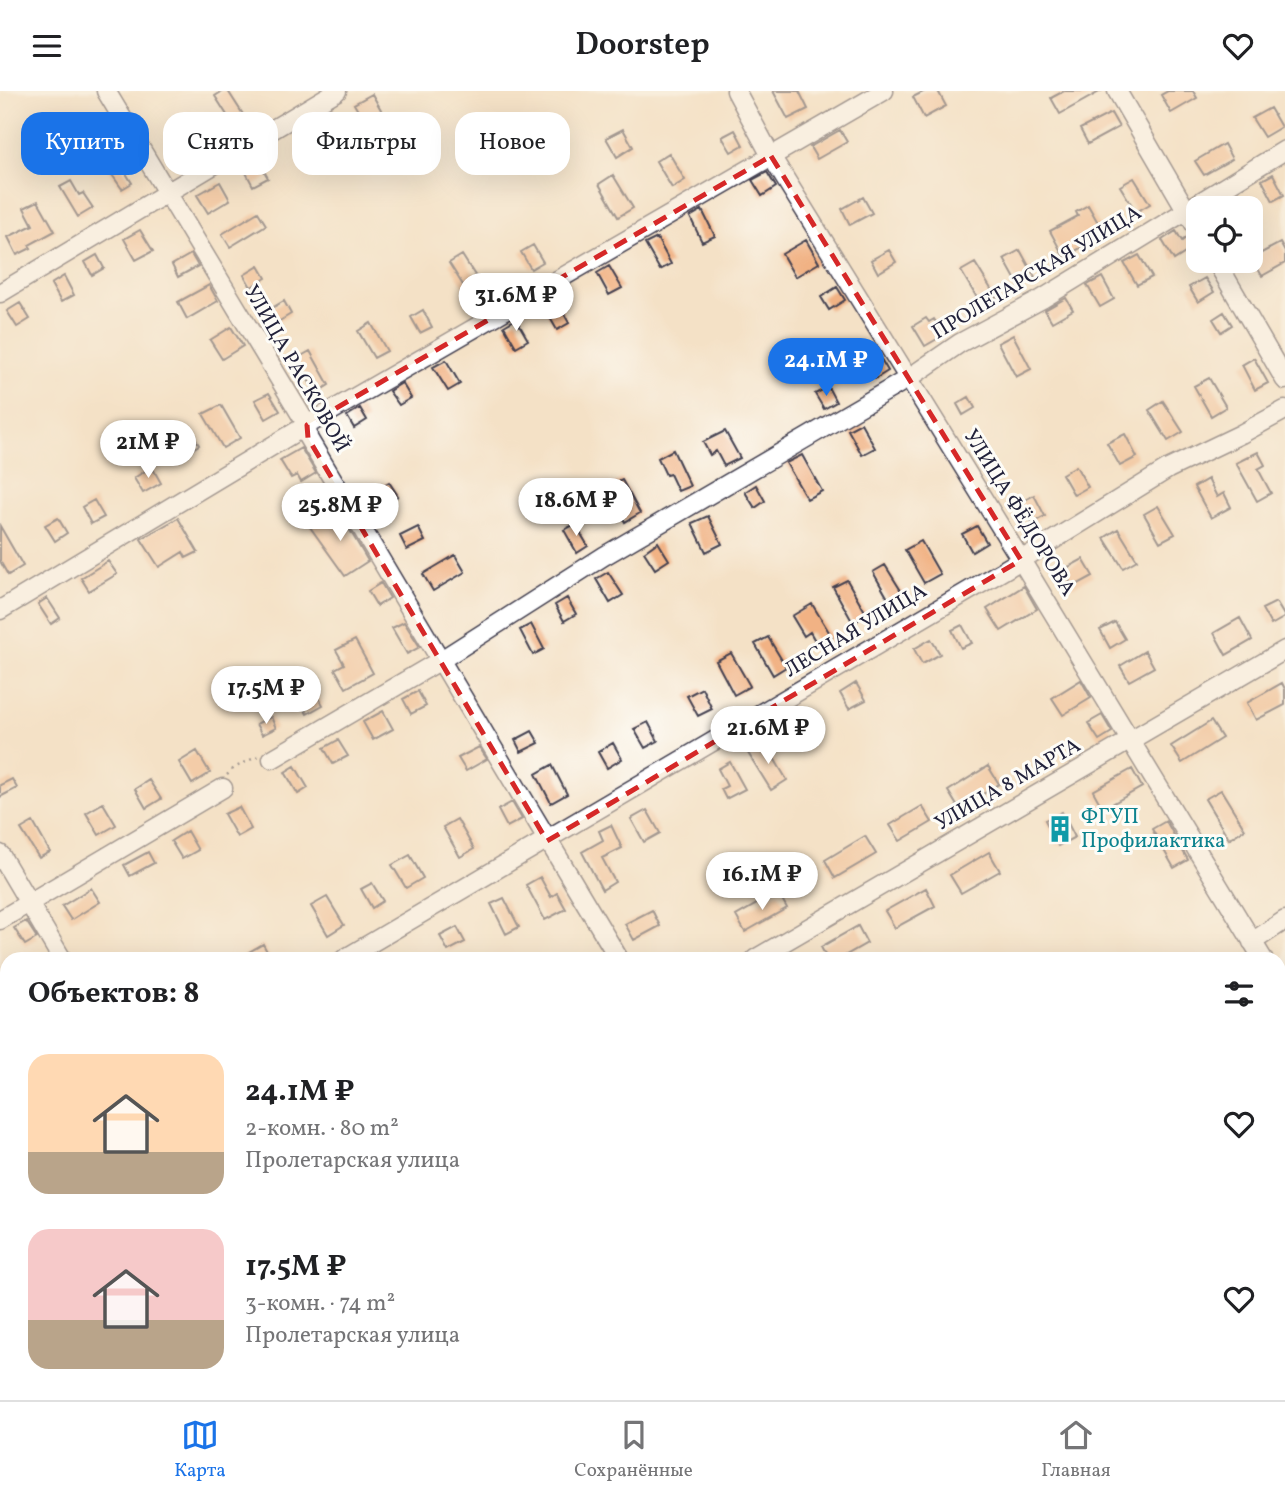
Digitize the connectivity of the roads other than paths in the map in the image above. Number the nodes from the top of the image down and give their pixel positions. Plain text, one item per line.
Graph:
1 (106, 91) edge
2 (337, 91) edge
3 (736, 91) edge
4 (884, 91) edge
5 (1117, 91) edge
6 (1285, 149) edge
7 (771, 156) junction
8 (165, 193) junction
9 (1209, 196) edge
10 (1186, 210) joint
11 (1223, 273) edge
12 (0, 293) edge
13 (909, 377) junction
14 (1285, 380) edge
15 (1285, 410) edge
16 (307, 425) junction
17 (1021, 559) junction
18 (0, 610) edge
19 (1285, 650) edge
20 (441, 660) junction
21 (1131, 739) junction
22 (272, 759) road end
23 (223, 787) road end
24 (547, 841) junction
25 (0, 854) edge
26 (29, 902) junction
27 (0, 920) edge
28 (1285, 920) edge
29 (1252, 942) junction
30 (58, 952) edge
31 (356, 952) edge
32 (615, 952) edge
33 (767, 952) edge
34 (1258, 952) edge

1 - 8 street, УЛИЦА РАСКОВОЙ
2 - 8 street
3 - 7 street, УЛИЦА ФЁДОРОВА
4 - 7 street
5 - 10 street
6 - 9 street, ПРОЛЕТАРСКАЯ УЛИЦА
7 - 13 street, УЛИЦА ФЁДОРОВА
7 - 16 street
8 - 12 street
8 - 16 street, УЛИЦА РАСКОВОЙ
10 - 13 street, ПРОЛЕТАРСКАЯ УЛИЦА
11 - 14 street
13 - 17 street, УЛИЦА ФЁДОРОВА
13 - 20 street, ПРОЛЕТАРСКАЯ УЛИЦА
15 - 17 street, ЛЕСНАЯ УЛИЦА
16 - 18 street
16 - 20 street, УЛИЦА РАСКОВОЙ
17 - 21 street, УЛИЦА ФЁДОРОВА
17 - 24 street, ЛЕСНАЯ УЛИЦА
19 - 21 street, УЛИЦА 8 МАРТА
20 - 22 street, ПРОЛЕТАРСКАЯ УЛИЦА
20 - 24 street, УЛИЦА РАСКОВОЙ
21 - 29 street, УЛИЦА ФЁДОРОВА
21 - 33 street, УЛИЦА 8 МАРТА
23 - 26 street
24 - 31 street, ЛЕСНАЯ УЛИЦА
24 - 32 street, УЛИЦА РАСКОВОЙ
25 - 26 street
26 - 27 street
26 - 30 street
28 - 29 street
29 - 34 street, УЛИЦА ФЁДОРОВА

